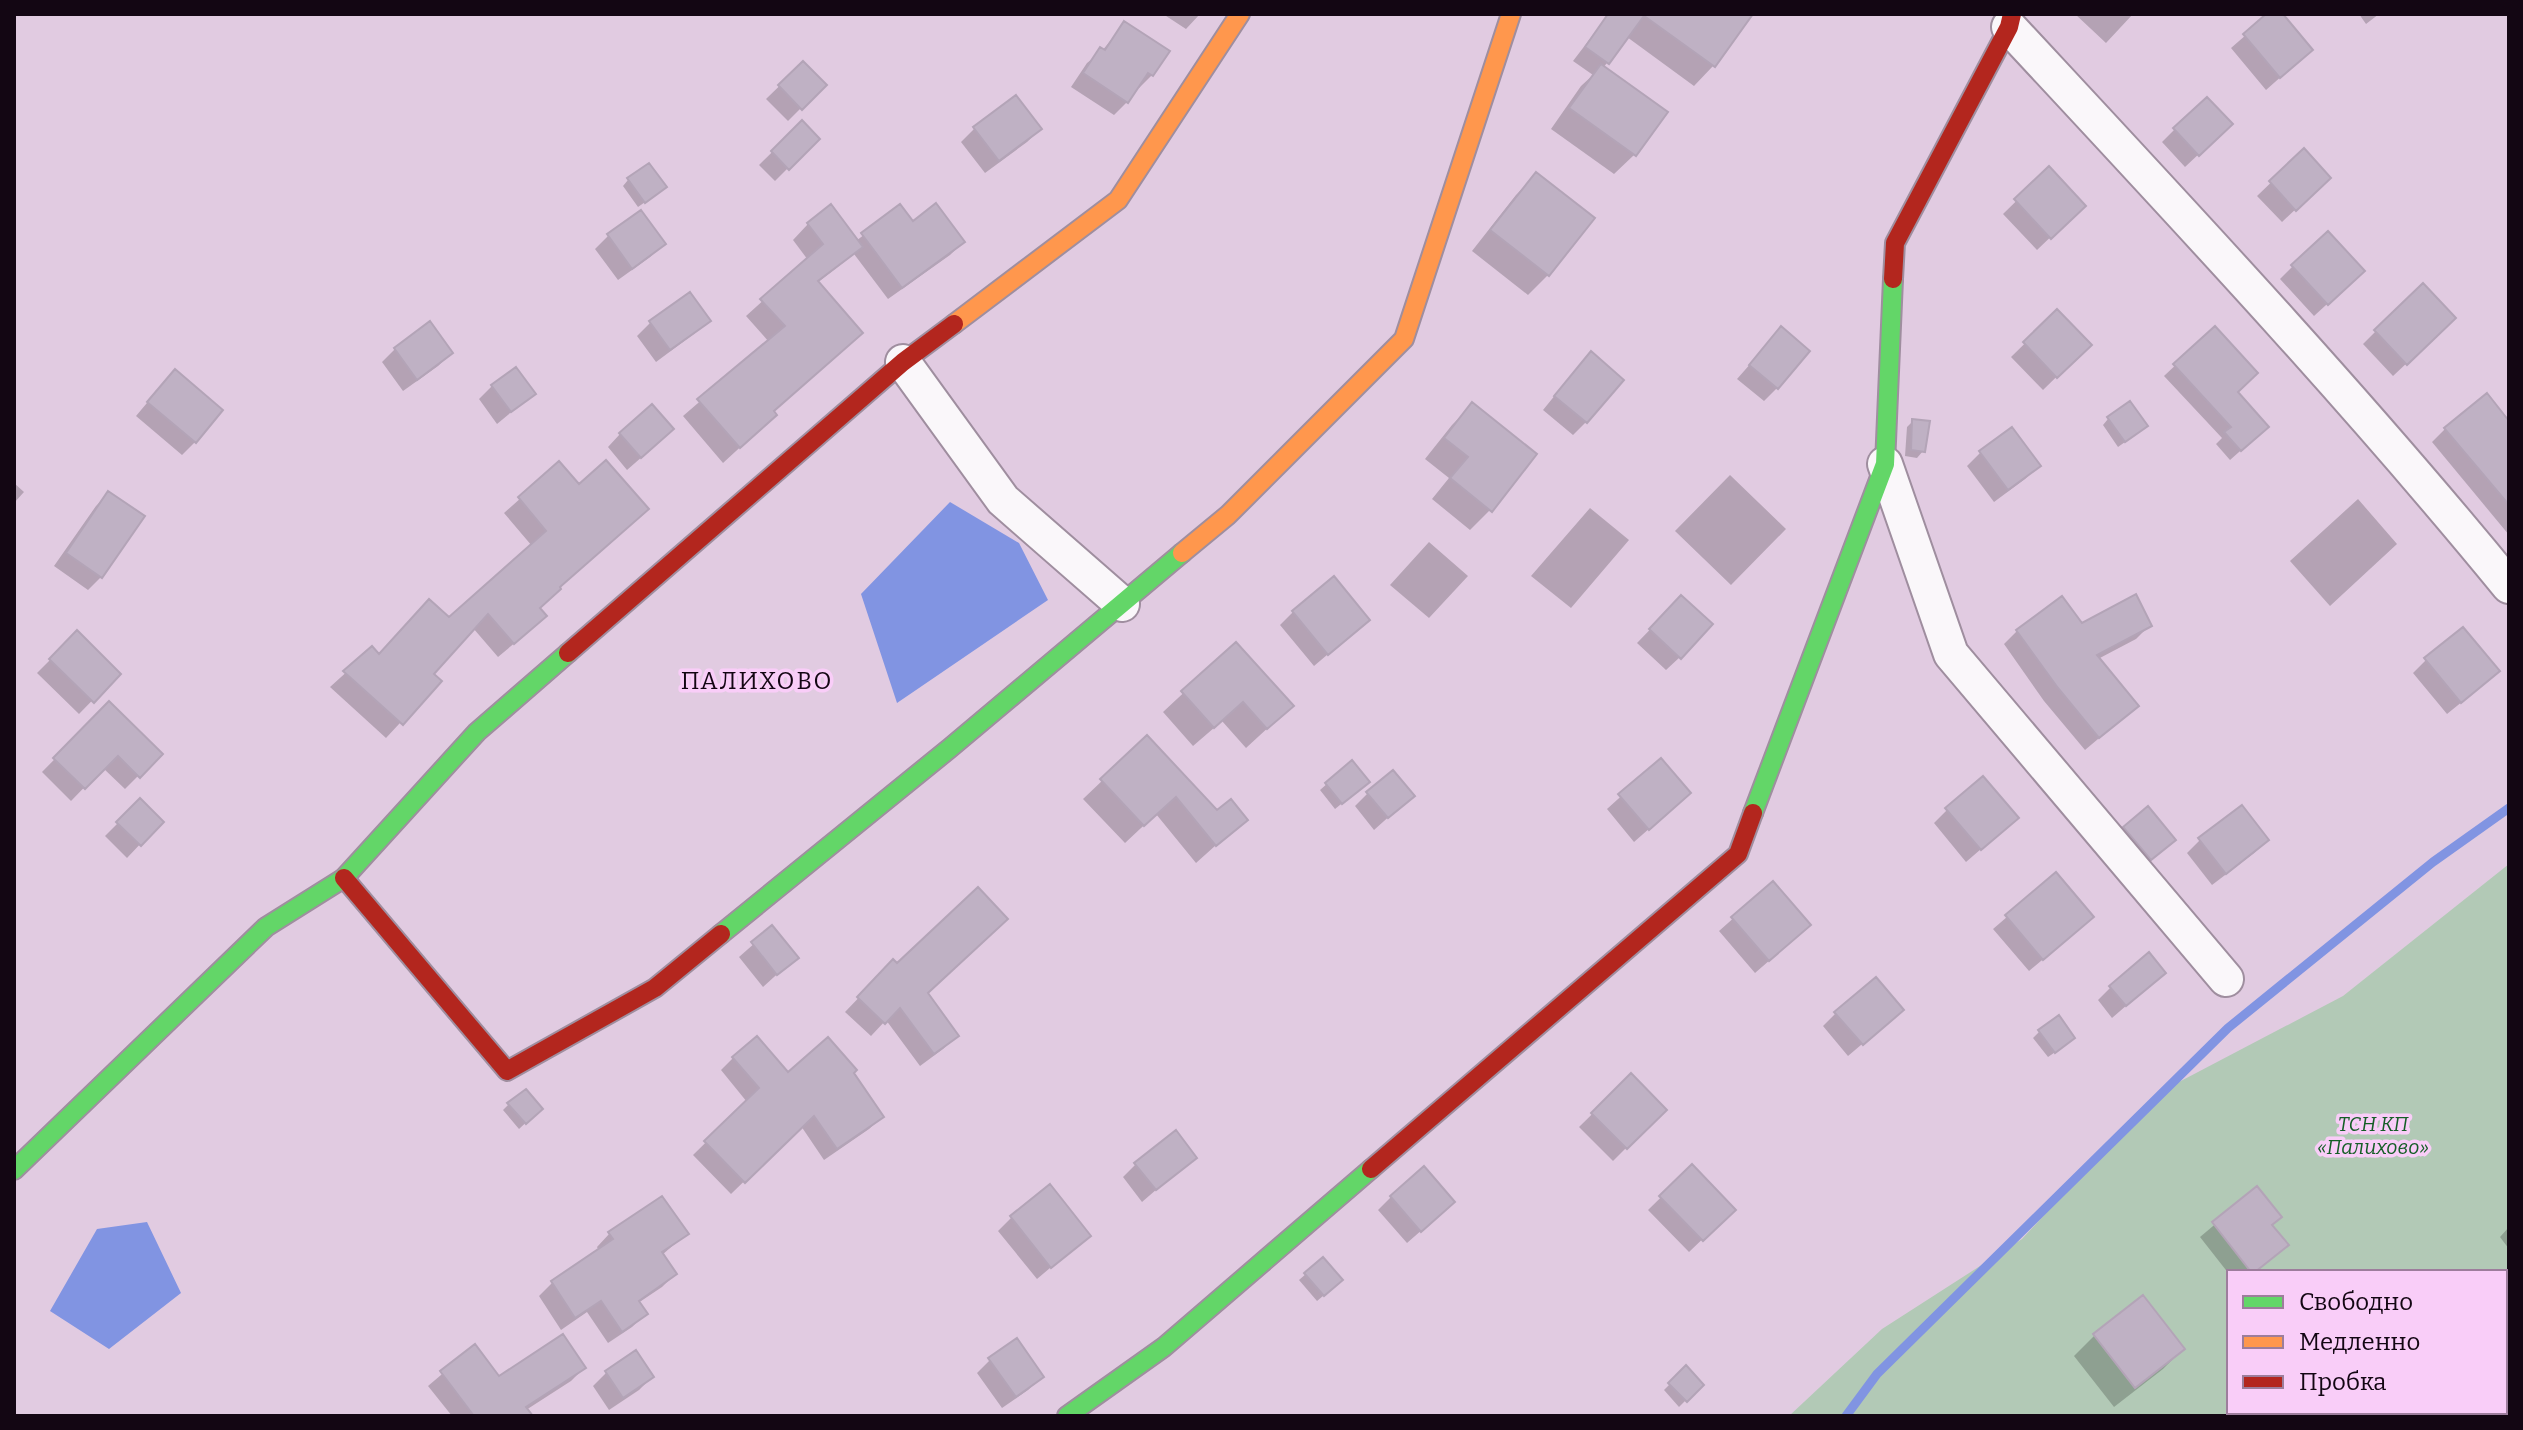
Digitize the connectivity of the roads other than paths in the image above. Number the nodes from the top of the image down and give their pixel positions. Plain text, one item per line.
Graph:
1 (1240, 14) edge
2 (1511, 14) edge
3 (2010, 21) edge
4 (903, 362) junction
5 (1885, 464) junction
6 (2509, 586) edge
7 (1122, 604) junction
8 (344, 878) junction
9 (2226, 979) dead end
10 (14, 1170) edge
11 (1067, 1416) edge

1 - 4 street
2 - 7 street
3 - 5 street
3 - 6 street
4 - 7 street
4 - 8 street
5 - 9 street
5 - 11 street
7 - 8 street
8 - 10 street

